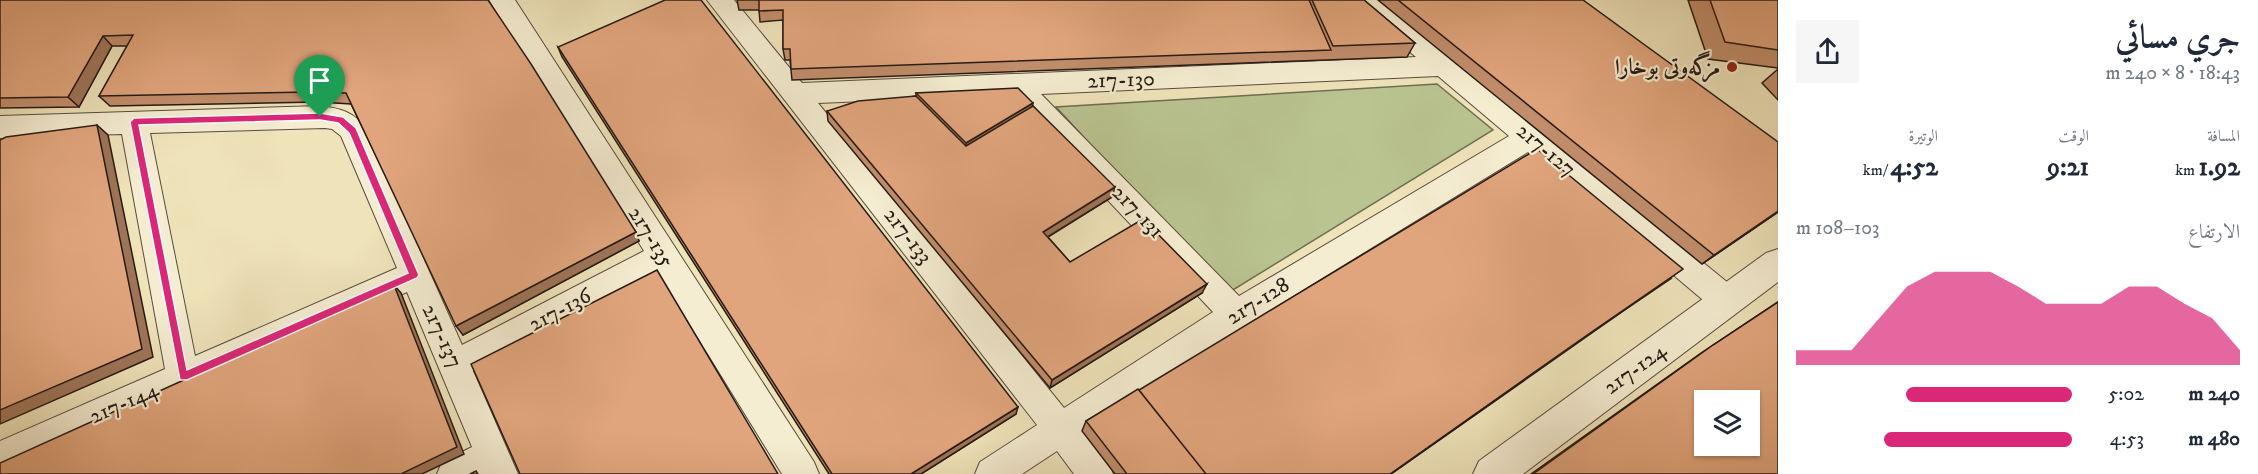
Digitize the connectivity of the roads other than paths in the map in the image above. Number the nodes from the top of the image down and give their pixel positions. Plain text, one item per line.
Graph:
1 (502, 0) edge
2 (720, 0) edge
3 (1364, 0) edge
4 (1446, 66) junction
5 (1015, 84) junction
6 (796, 94) junction
7 (134, 122) junction
8 (0, 127) edge
9 (1530, 136) junction
10 (663, 256) junction
11 (1778, 264) edge
12 (414, 275) junction
13 (1727, 301) junction
14 (1236, 314) junction
15 (456, 364) junction
16 (183, 377) junction
17 (1061, 430) junction
18 (0, 458) edge
19 (497, 464) edge
20 (454, 474) edge
21 (802, 474) edge
22 (992, 474) edge
23 (1095, 474) edge
24 (1492, 474) edge

1 - 10 street, 217-135
2 - 6 street, 217-133
3 - 4 street, 217-127
4 - 5 street, 217-130
4 - 9 street, 217-127
5 - 6 street, 217-130
5 - 14 street, 217-131
6 - 17 street, 217-133
7 - 8 street, 217-137
7 - 12 street, 217-137
7 - 16 street
9 - 13 street, 217-127
9 - 14 street, 217-128
10 - 15 street, 217-136
10 - 21 street, 217-135
11 - 13 street, 217-124
12 - 15 street, 217-137
12 - 16 street, 217-144
13 - 24 street, 217-124
14 - 17 street, 217-128
15 - 19 street, 217-137
16 - 18 street, 217-144
17 - 22 street, 217-128
17 - 23 street, 217-133
19 - 20 street

